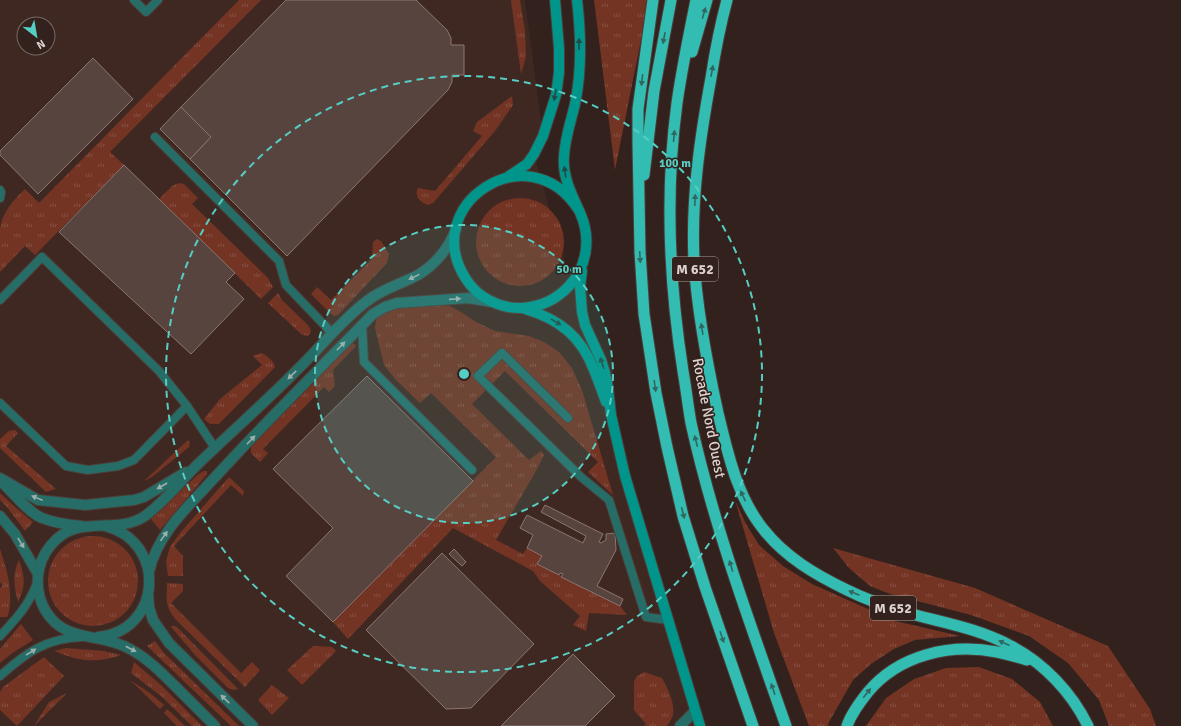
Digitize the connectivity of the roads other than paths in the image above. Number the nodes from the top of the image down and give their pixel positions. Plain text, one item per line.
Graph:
1 (134, 0) edge
2 (158, 0) edge
3 (555, 0) edge
4 (577, 0) edge
5 (653, 0) edge
6 (671, 0) edge
7 (696, 0) edge
8 (707, 0) edge
9 (726, 0) edge
10 (677, 104) junction
11 (155, 137) dead end
12 (507, 177) junction
13 (0, 190) edge
14 (0, 198) edge
15 (578, 209) junction
16 (639, 218) junction
17 (456, 227) junction
18 (584, 259) junction
19 (0, 300) edge
20 (494, 302) junction
21 (520, 308) junction
22 (362, 325) junction
23 (332, 333) junction
24 (0, 403) edge
25 (187, 406) junction
26 (611, 415) junction
27 (568, 418) dead end
28 (215, 448) junction
29 (196, 466) junction
30 (472, 470) dead end
31 (0, 479) edge
32 (0, 516) edge
33 (84, 526) junction
34 (99, 526) junction
35 (149, 572) junction
36 (38, 578) junction
37 (148, 594) junction
38 (668, 620) junction
39 (0, 636) edge
40 (90, 637) junction
41 (1037, 663) junction
42 (0, 676) edge
43 (695, 711) junction
44 (215, 726) edge
45 (252, 726) edge
46 (680, 726) edge
47 (700, 726) edge
48 (753, 726) edge
49 (786, 726) edge
50 (847, 726) edge
51 (1088, 726) edge

1 - 2 lane
3 -> 12 main road
15 -> 4 main road
5 -> 16 highway
6 -> 16 highway
7 - 10 highway, M 652
10 -> 8 highway
41 -> 9 highway, M 652
49 -> 10 highway, Rocade Nord Ouest / M 652
11 - 23 lane
12 - 15 main road
12 - 17 main road
13 - 14 lane
15 - 18 main road
16 -> 48 highway
17 - 20 main road
17 -> 23 street
18 - 21 main road
26 -> 18 main road
19 - 25 lane
20 - 21 main road
22 -> 20 street
21 -> 26 main road
22 - 30 lane
35 -> 22 street
23 -> 28 street
24 - 25 lane
25 - 28 lane
26 - 38 main road
27 - 38 lane
28 - 29 street
29 -> 31 street
29 - 34 street
31 - 33 street
32 -> 36 street
33 - 34 street
33 - 36 street
34 - 35 street
35 - 37 street
36 - 39 lane
36 - 40 street
37 - 40 street
45 -> 37 street
38 - 43 main road
42 -> 40 lane
40 -> 44 street
50 -> 41 highway
41 - 51 highway
43 - 46 street
43 - 47 main road

